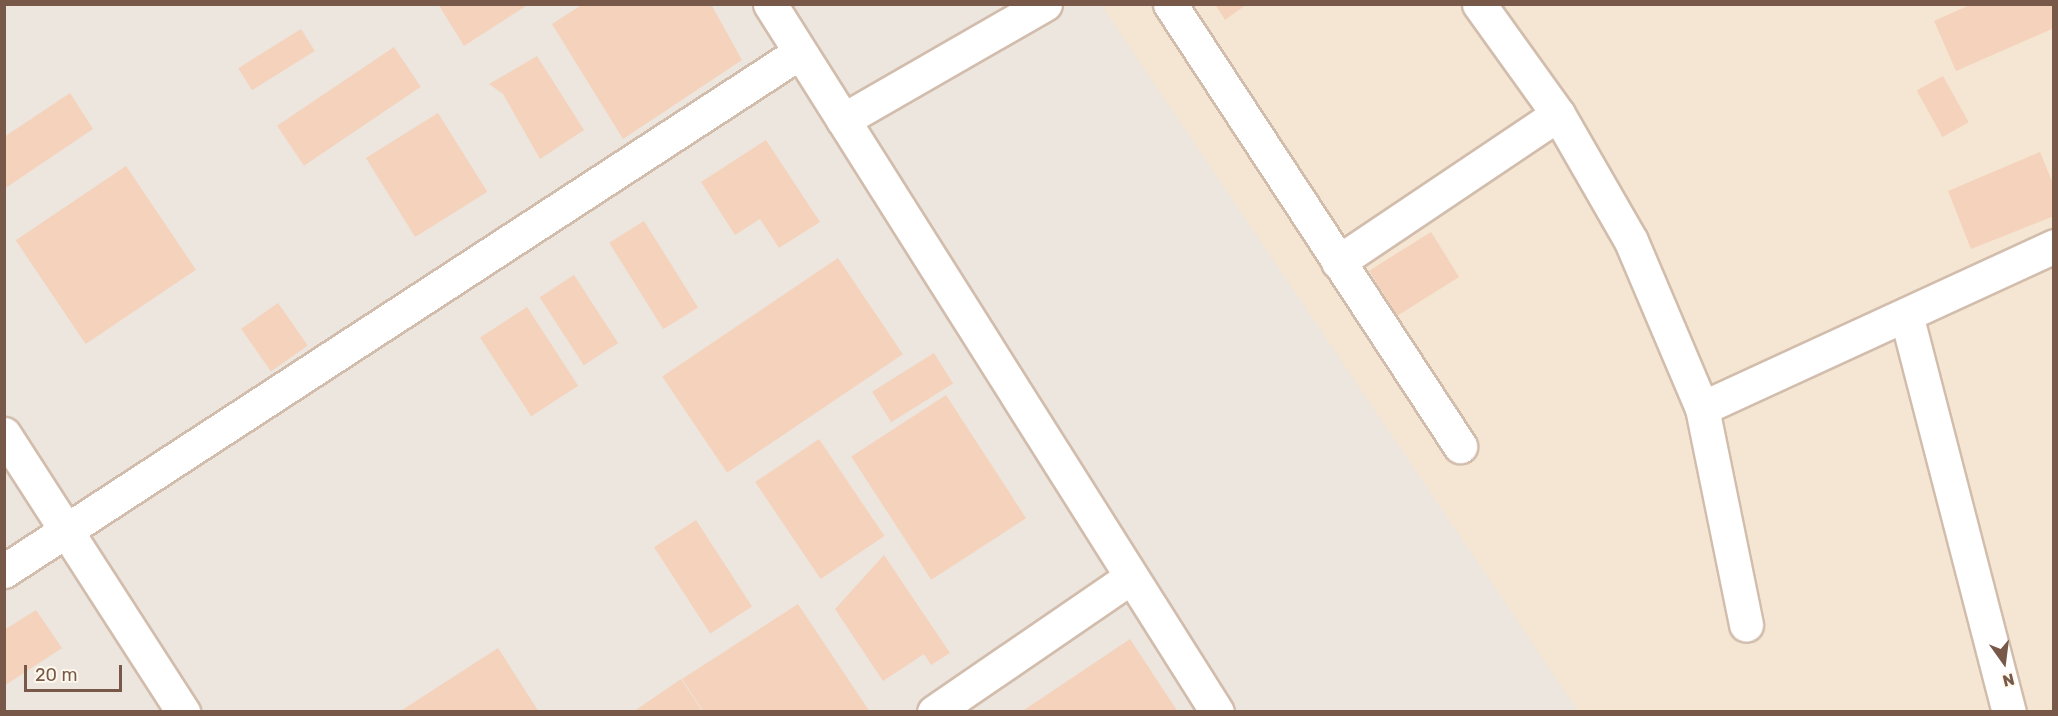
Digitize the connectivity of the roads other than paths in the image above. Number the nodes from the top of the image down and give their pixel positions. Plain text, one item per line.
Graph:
1 (770, 4) edge
2 (1045, 4) edge
3 (1170, 4) edge
4 (1479, 4) edge
5 (800, 52) junction
6 (1558, 114) junction
7 (843, 120) junction
8 (2054, 246) edge
9 (1338, 262) junction
10 (1907, 318) junction
11 (1702, 408) junction
12 (4, 434) edge
13 (1460, 446) dead end
14 (67, 531) junction
15 (4, 571) edge
16 (1131, 577) junction
17 (1746, 625) dead end
18 (183, 711) edge
19 (934, 711) edge
20 (1217, 711) edge
21 (2009, 711) edge

1 - 5 street
2 - 7 street
3 - 9 street
4 - 6 street
5 - 7 street
5 - 14 street
6 - 9 street
6 - 11 street
7 - 16 street
8 - 10 street
9 - 13 street
10 - 11 street
10 - 21 street
11 - 17 street
12 - 14 street
14 - 15 street
14 - 18 street
16 - 19 street
16 - 20 street

